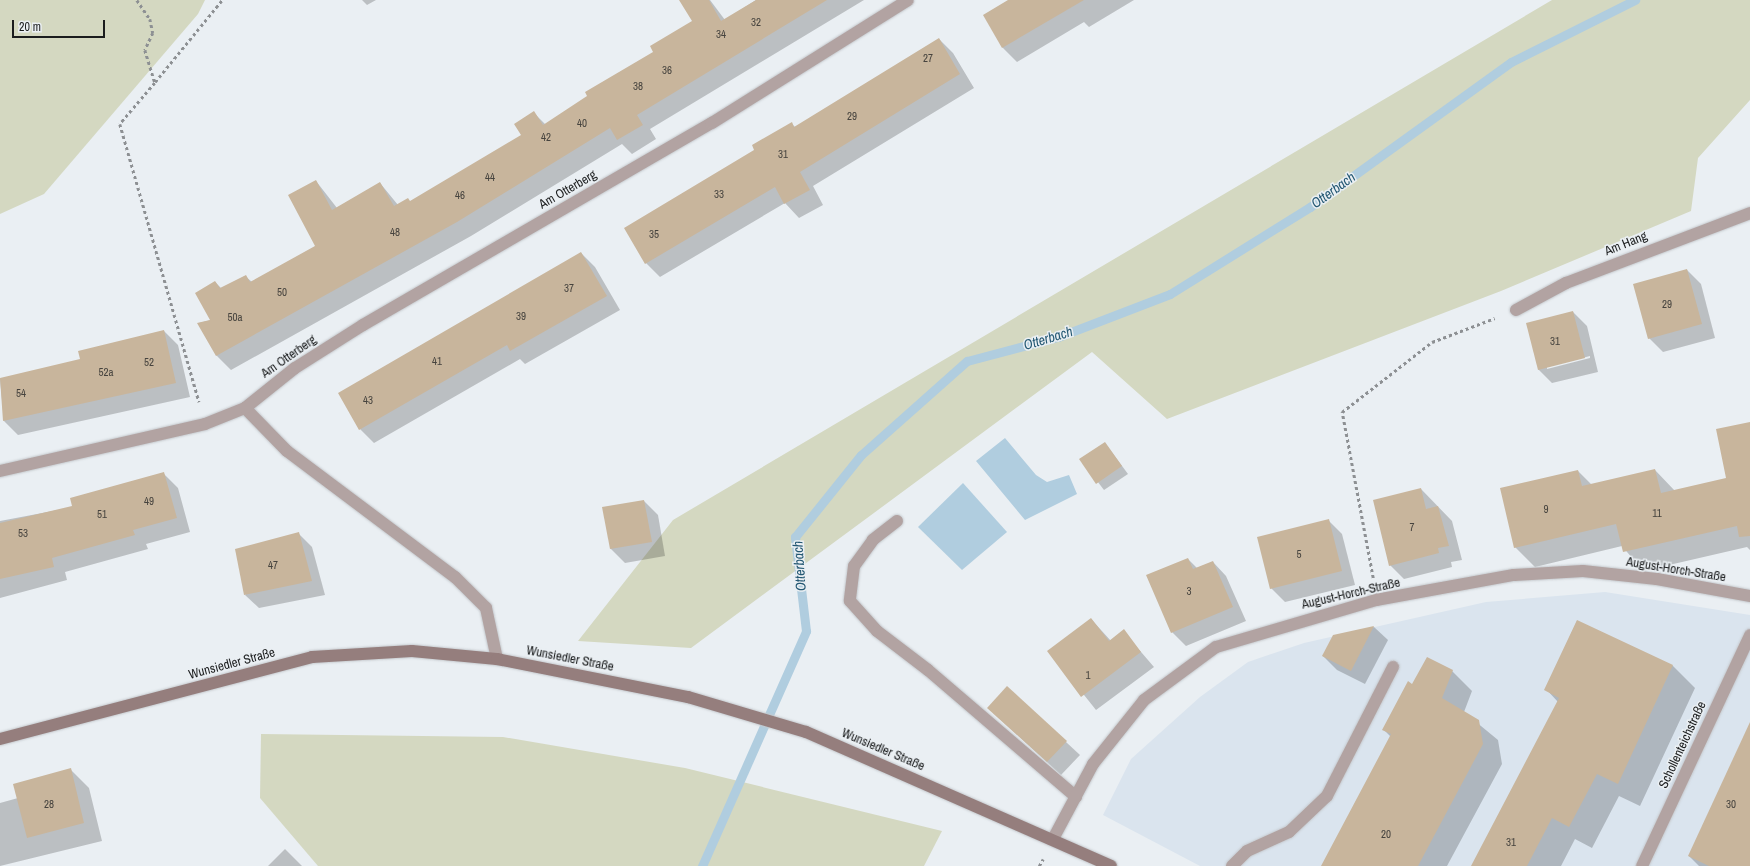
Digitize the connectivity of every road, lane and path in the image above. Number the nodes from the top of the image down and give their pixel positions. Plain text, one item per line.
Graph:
1 (137, 0) edge
2 (222, 0) edge
3 (908, 0) edge
4 (155, 83) junction
5 (1750, 213) edge
6 (1516, 310) joint
7 (245, 408) junction
8 (205, 424) junction
9 (0, 471) edge
10 (896, 521) dead end
11 (1750, 596) edge
12 (1376, 600) junction
13 (1750, 635) edge
14 (497, 659) junction
15 (1393, 667) dead end
16 (0, 739) edge
17 (1076, 797) junction
18 (1053, 839) junction
19 (1110, 866) edge
20 (1232, 866) edge
21 (1642, 866) edge

1 - 4 path
2 - 4 path
3 - 7 street, Am Otterberg
4 - 8 path
5 - 6 street, Am Hang
6 - 12 path
7 - 8 street, Am Otterberg
7 - 14 street
8 - 9 street, Am Otterberg
10 - 17 street
11 - 12 street, August-Horch-Straße
12 - 17 street, August-Horch-Straße
13 - 21 street, Schollenteichstraße
14 - 16 main road, Wunsiedler Straße
14 - 18 main road, Wunsiedler Straße
15 - 20 street
17 - 18 street, August-Horch-Straße
18 - 19 main road, Wunsiedler Straße

